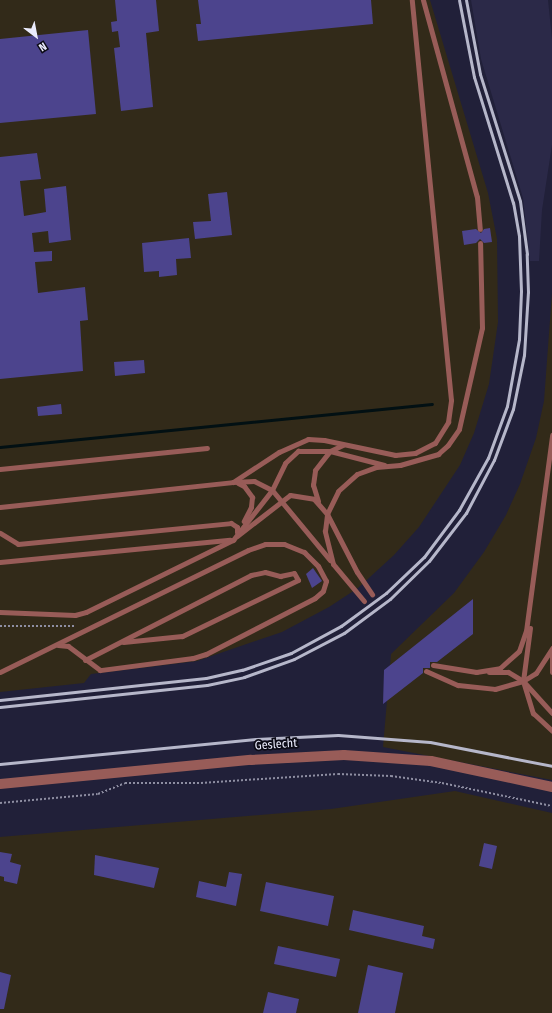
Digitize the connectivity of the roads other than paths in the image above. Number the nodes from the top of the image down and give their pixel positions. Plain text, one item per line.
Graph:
1 (412, 0) edge
2 (423, 0) edge
3 (480, 229) dead end
4 (480, 243) dead end
5 (552, 435) edge
6 (348, 445) junction
7 (207, 448) dead end
8 (330, 451) junction
9 (387, 466) junction
10 (0, 469) edge
11 (233, 482) junction
12 (272, 490) junction
13 (282, 500) junction
14 (319, 503) junction
15 (0, 507) edge
16 (326, 514) junction
17 (242, 525) junction
18 (0, 532) edge
19 (237, 533) junction
20 (233, 540) junction
21 (0, 562) edge
22 (333, 564) junction
23 (533, 582) junction
24 (372, 594) dead end
25 (364, 601) dead end
26 (0, 612) edge
27 (123, 642) junction
28 (58, 645) junction
29 (552, 647) edge
30 (85, 660) junction
31 (433, 665) dead end
32 (426, 671) dead end
33 (0, 672) edge
34 (476, 672) junction
35 (552, 672) edge
36 (523, 681) junction
37 (552, 713) edge
38 (552, 731) edge
39 (0, 784) edge
40 (552, 787) edge

1 - 6 lane
2 - 3 lane
4 - 9 lane
5 - 23 lane
6 - 8 lane
6 - 11 lane
7 - 10 lane
8 - 9 lane
8 - 12 lane
8 - 14 lane
9 - 16 lane
11 - 12 lane
11 - 15 lane
11 - 17 lane
12 - 13 lane
12 - 17 lane
13 - 14 lane
13 - 20 lane
13 - 22 lane
14 - 16 lane
16 - 22 lane
16 - 24 lane
17 - 19 lane
18 - 19 lane
19 - 20 lane
20 - 21 lane
20 - 26 lane
22 - 25 lane
23 - 34 lane
23 - 36 lane
27 - 27 lane
27 - 30 lane
28 - 30 lane
28 - 30 lane
28 - 33 lane
29 - 35 lane
29 - 36 lane
31 - 34 lane
32 - 36 lane
34 - 36 lane
36 - 37 lane
36 - 38 lane
39 - 40 street, Geslecht

